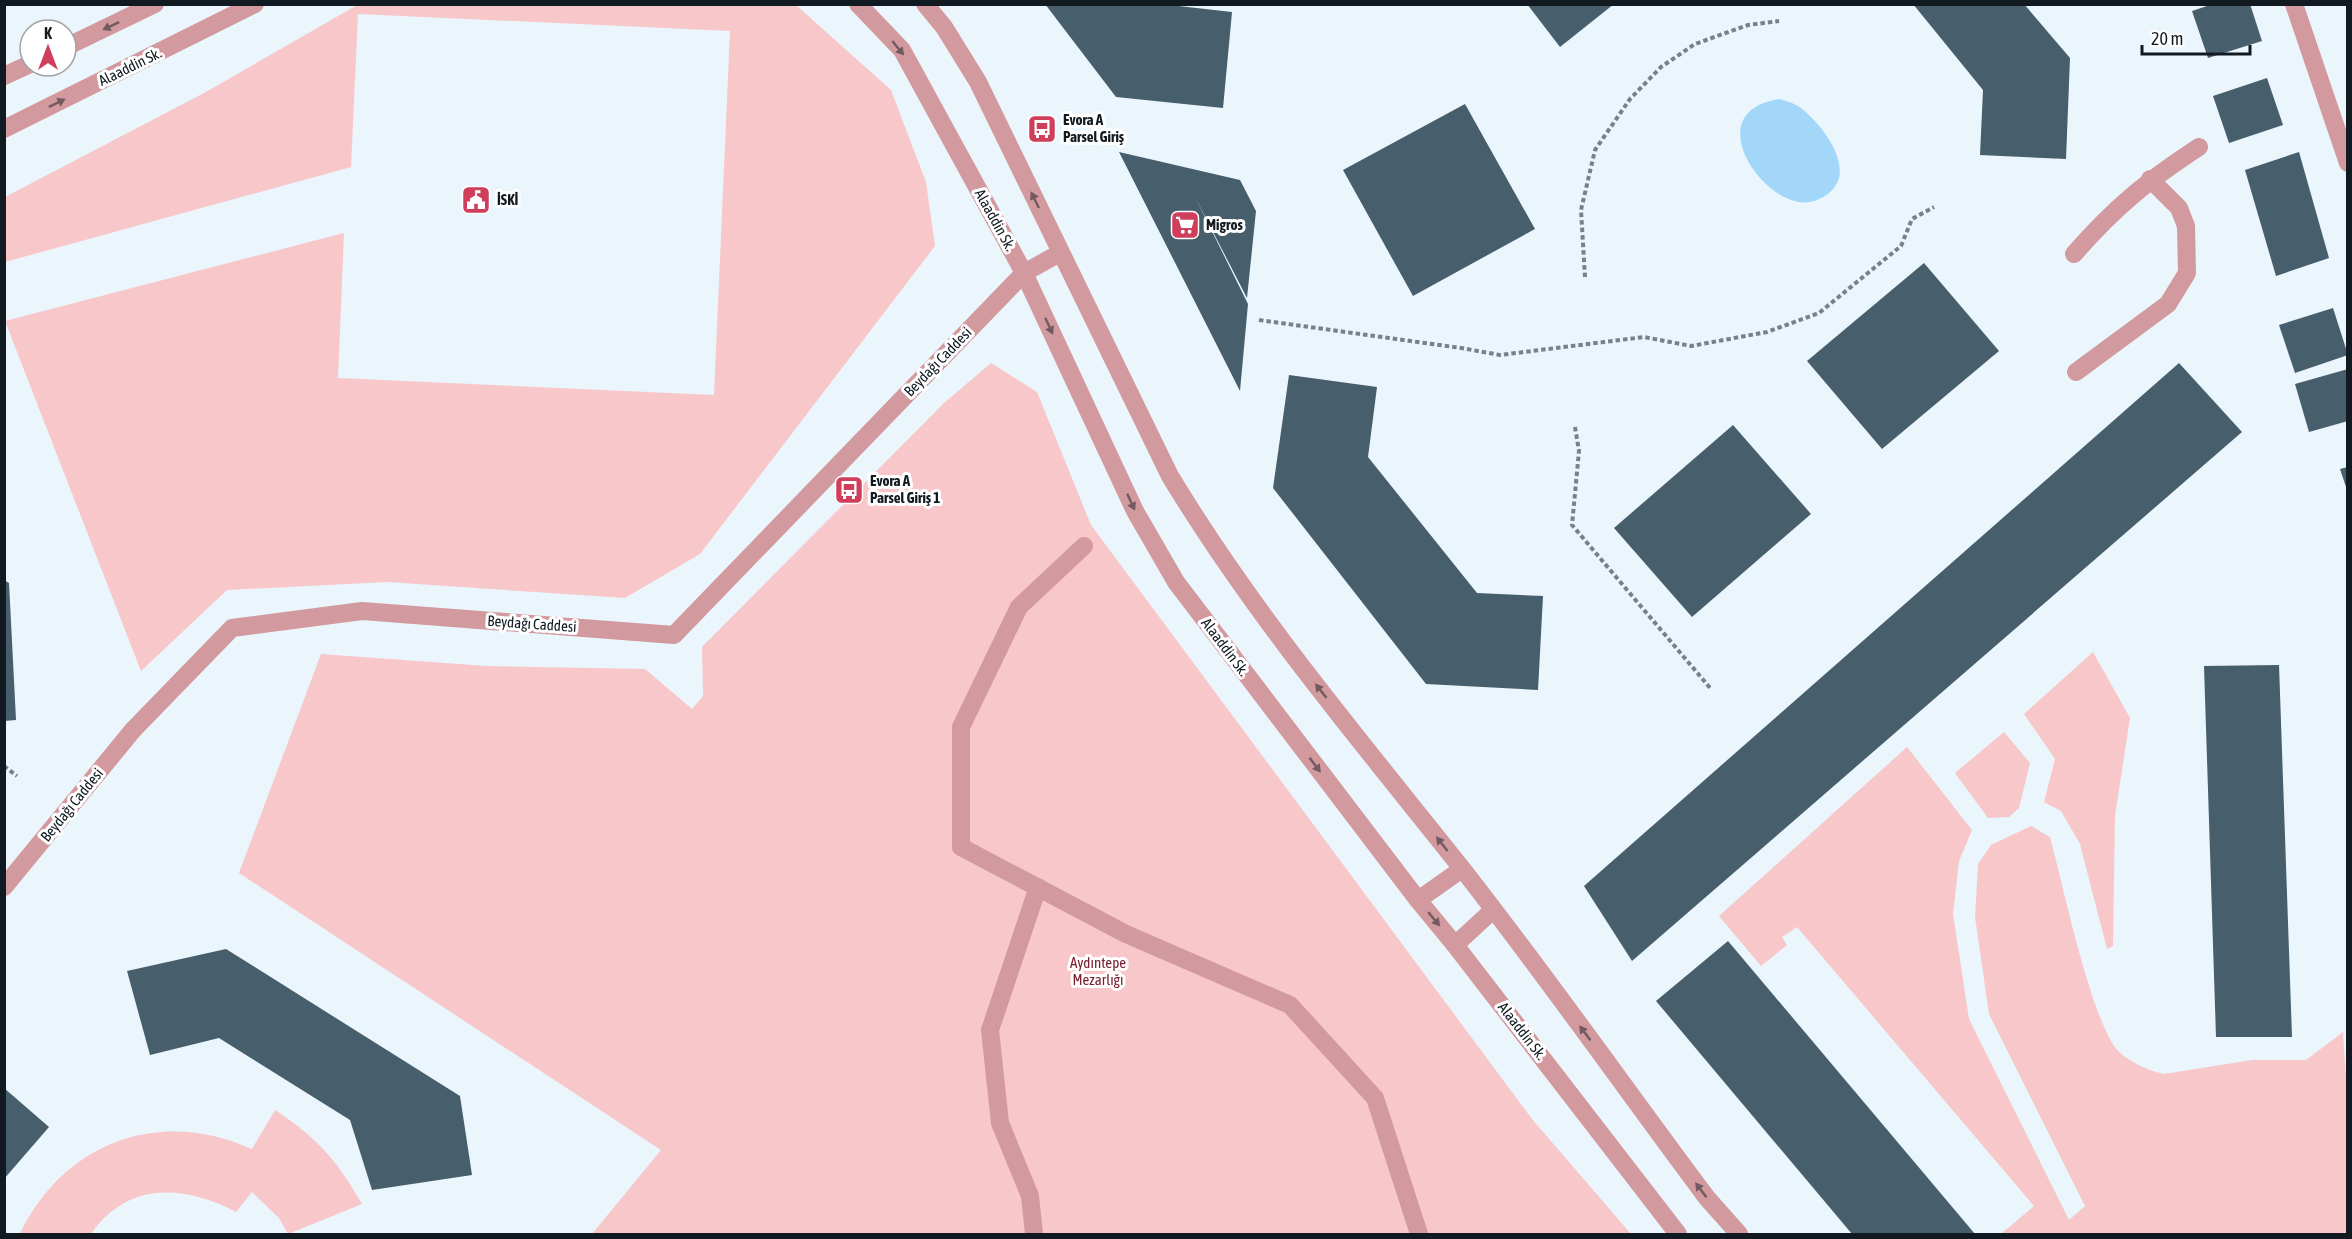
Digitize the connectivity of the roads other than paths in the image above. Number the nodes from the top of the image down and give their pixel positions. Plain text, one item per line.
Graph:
1 (155, 4) edge
2 (255, 4) edge
3 (858, 4) edge
4 (925, 4) edge
5 (2294, 4) edge
6 (78, 41) edge
7 (18, 70) edge
8 (4, 76) edge
9 (5, 127) edge
10 (2199, 147) dead end
11 (2348, 163) edge
12 (2150, 179) junction
13 (1060, 253) junction
14 (2074, 254) dead end
15 (1024, 273) junction
16 (2076, 372) dead end
17 (1084, 546) dead end
18 (1462, 869) junction
19 (4, 887) edge
20 (1038, 887) junction
21 (1418, 900) junction
22 (1492, 910) junction
23 (1455, 945) junction
24 (1034, 1234) edge
25 (1419, 1234) edge
26 (1678, 1234) edge
27 (1739, 1234) edge

1 -> 6 street
9 -> 2 street, Alaaddin Sk.
3 -> 15 street, Alaaddin Sk.
13 -> 4 street
5 - 11 street
7 - 8 street
10 - 12 street
12 - 14 street
12 - 16 street
13 - 15 street
18 -> 13 street
15 - 19 street, Beydağı Caddesi
15 -> 21 street, Alaaddin Sk.
17 - 20 street
18 - 21 street
18 - 22 street
20 - 24 street
20 - 25 street
21 -> 23 street, Alaaddin Sk.
22 - 23 street
27 -> 22 street
23 - 26 street, Alaaddin Sk.

